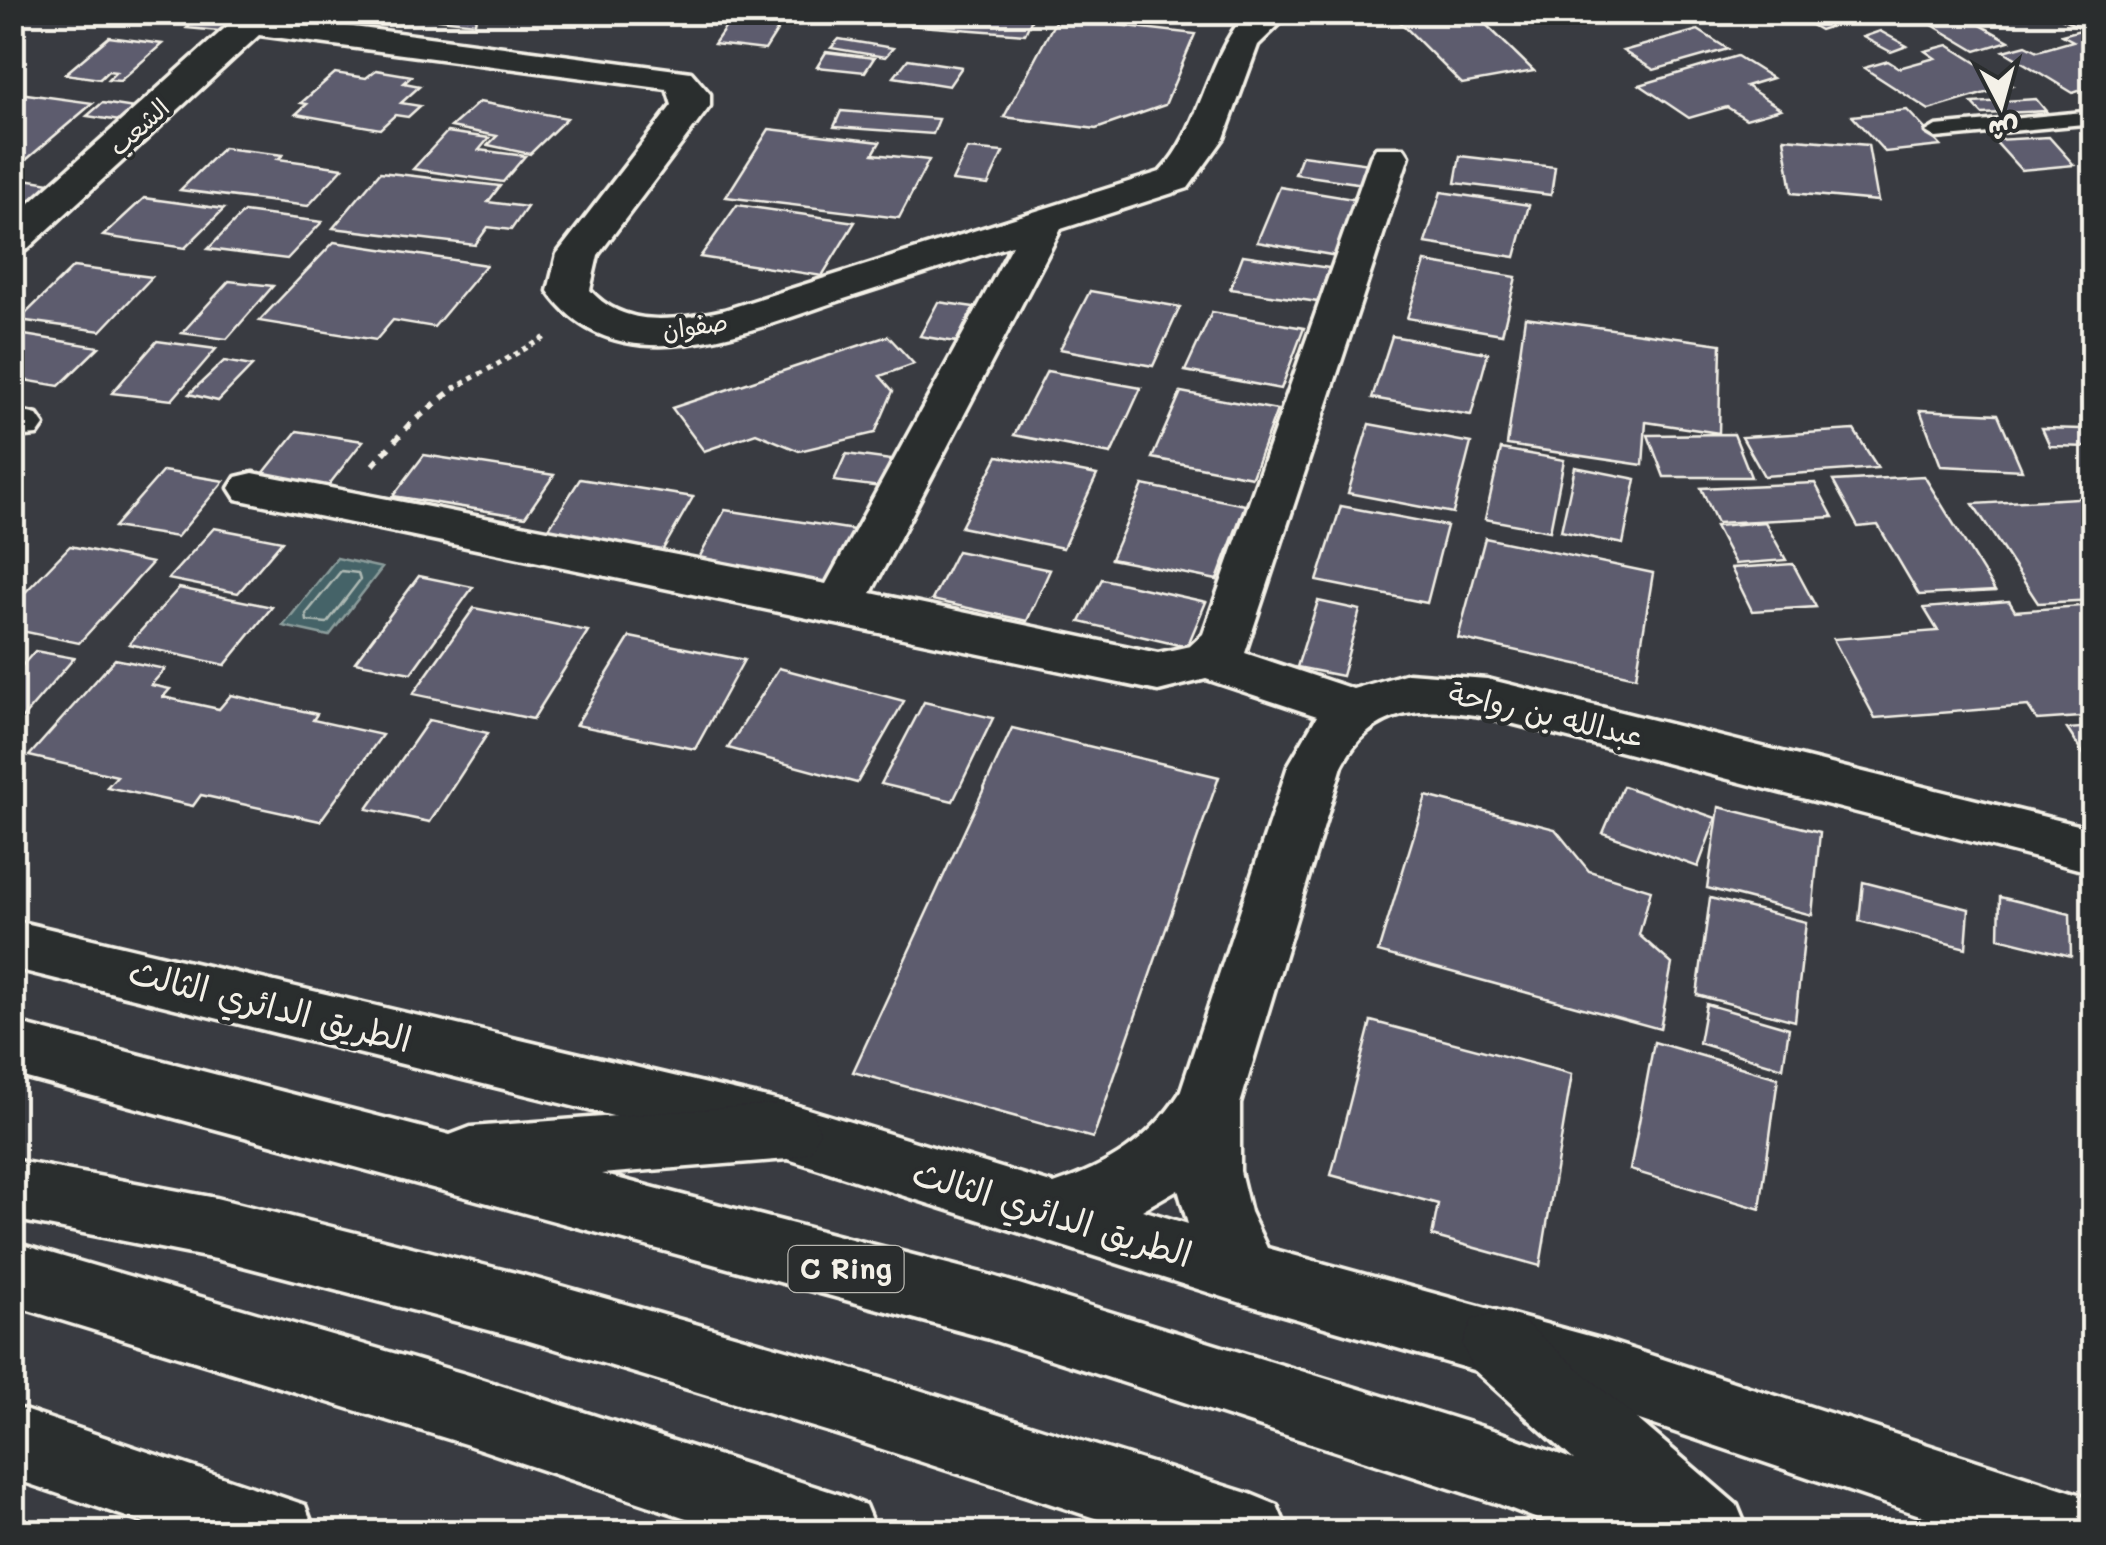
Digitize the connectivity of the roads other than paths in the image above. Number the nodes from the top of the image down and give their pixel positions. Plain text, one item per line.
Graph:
1 (1276, 12) edge
2 (258, 18) edge
3 (2094, 117) edge
4 (1936, 132) dead end
5 (1390, 156) dead end
6 (1044, 222) junction
7 (12, 241) edge
8 (254, 488) dead end
9 (840, 604) junction
10 (1207, 660) junction
11 (1354, 709) junction
12 (2094, 851) edge
13 (12, 944) edge
14 (12, 1048) edge
15 (1208, 1104) junction
16 (788, 1132) junction
17 (429, 1159) junction
18 (12, 1189) edge
19 (1053, 1214) junction
20 (12, 1273) edge
21 (1246, 1273) junction
22 (1497, 1344) junction
23 (12, 1442) edge
24 (278, 1532) edge
25 (838, 1532) edge
26 (1250, 1532) edge
27 (1666, 1532) edge
28 (1710, 1532) edge
29 (2079, 1532) edge

1 - 6 main road, صفوان
2 - 6 main road, صفوان
2 - 7 main road, الشعب
3 - 4 lane
5 - 10 main road
6 - 9 main road
8 - 9 main road
9 - 10 main road
10 - 11 main road
11 - 12 main road, عبدالله بن رواحة
11 - 15 main road
13 - 16 main road, الطريق الدائري الثالث
14 - 17 main road, C Ring
15 - 19 main road
15 - 21 main road
16 - 17 main road
16 - 19 main road, الطريق الدائري الثالث
17 - 27 main road, C Ring
18 - 26 main road
19 - 21 main road, الطريق الدائري الثالث
20 - 25 main road
21 - 22 main road, الطريق الدائري الثالث
22 - 28 main road
22 - 29 main road, الطريق الدائري الثالث
23 - 24 main road

